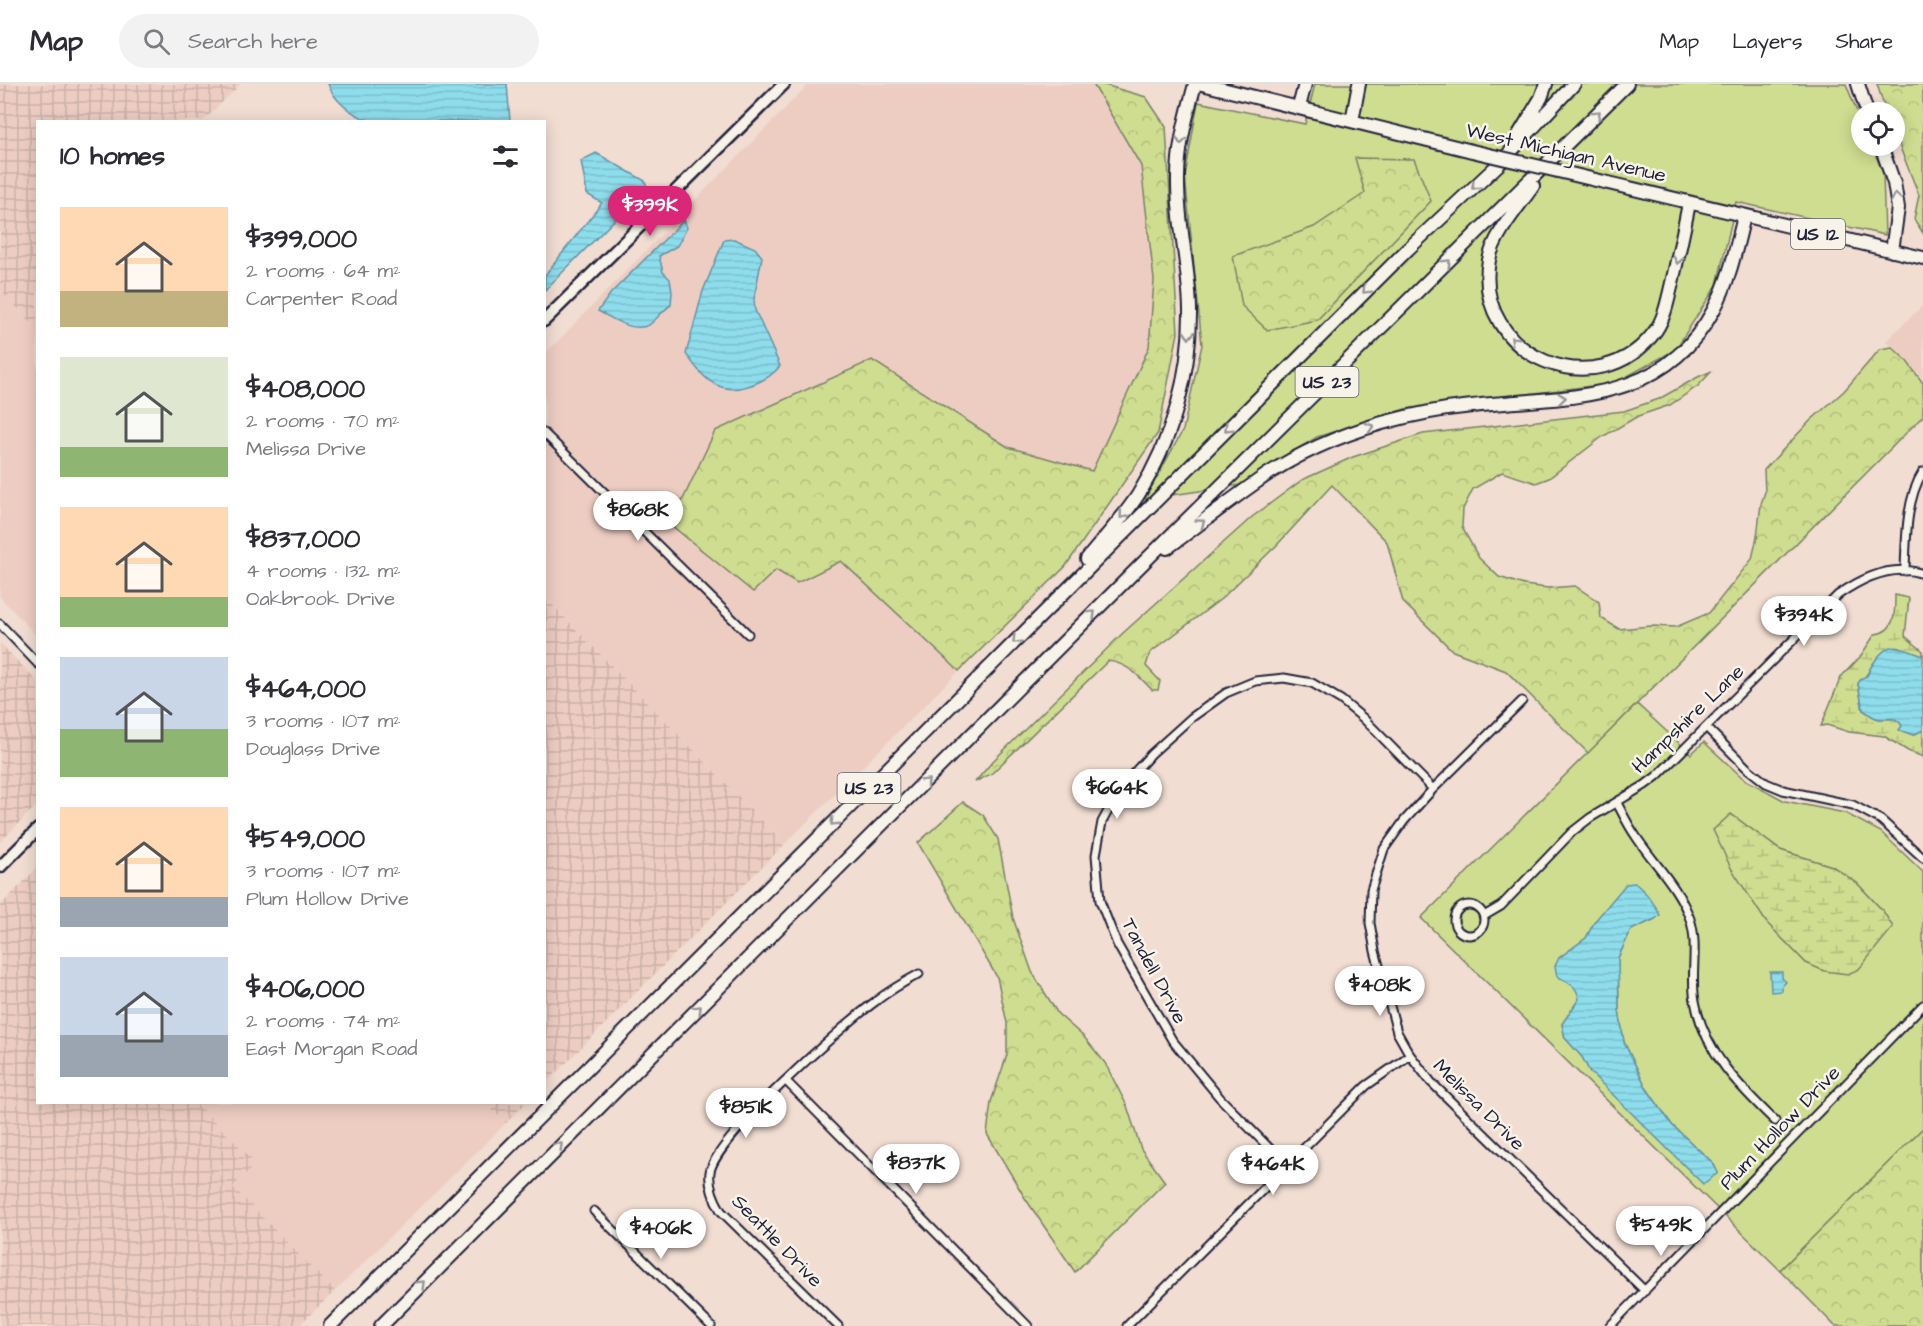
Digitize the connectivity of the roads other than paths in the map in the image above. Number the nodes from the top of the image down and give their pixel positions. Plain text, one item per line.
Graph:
1 (784, 84) edge
2 (1195, 84) edge
3 (1202, 84) edge
4 (1305, 84) edge
5 (1359, 84) edge
6 (1546, 84) edge
7 (1574, 84) edge
8 (1627, 84) edge
9 (1858, 84) edge
10 (1864, 102) edge
11 (1299, 107) junction
12 (1352, 121) junction
13 (1885, 156) edge
14 (1554, 157) junction
15 (1500, 162) junction
16 (1689, 202) junction
17 (1744, 216) junction
18 (1892, 251) junction
19 (1923, 258) edge
20 (546, 319) edge
21 (546, 436) edge
22 (1923, 472) edge
23 (1137, 569) junction
24 (1905, 571) junction
25 (1923, 574) edge
26 (1038, 618) junction
27 (0, 624) edge
28 (748, 634) dead end
29 (36, 662) edge
30 (1522, 701) dead end
31 (1706, 727) junction
32 (1432, 789) junction
33 (1617, 803) junction
34 (36, 831) edge
35 (1923, 858) edge
36 (0, 867) edge
37 (1484, 916) junction
38 (919, 974) dead end
39 (1923, 1005) edge
40 (1410, 1055) junction
41 (786, 1081) junction
42 (1775, 1121) dead end
43 (1286, 1165) junction
44 (594, 1211) dead end
45 (1645, 1291) junction
46 (383, 1324) edge
47 (330, 1326) edge
48 (711, 1326) edge
49 (838, 1326) edge
50 (1028, 1326) edge
51 (1127, 1326) edge
52 (1610, 1326) edge

1 - 20 main road
2 -> 26 highway
3 - 11 highway, West Michigan Avenue / US 12
4 - 11 highway
5 - 12 highway
6 - 15 highway
7 - 15 highway, US 23
14 -> 8 highway, US 23
9 - 10 highway
11 - 12 highway, West Michigan Avenue / US 12
12 - 16 highway, West Michigan Avenue / US 12, bridge
18 -> 13 highway
16 -> 14 highway
23 -> 14 highway, US 23
15 -> 26 highway, US 23
16 - 17 highway, West Michigan Avenue / US 12
17 - 18 highway, West Michigan Avenue / US 12
23 -> 17 highway
18 - 19 highway, West Michigan Avenue / US 12
21 - 28 street
22 - 24 street
46 -> 23 highway, US 23
24 - 25 street, Hampshire Lane
24 - 31 street, Hampshire Lane
26 -> 47 highway, US 23
27 - 29 street
30 - 32 street, Melissa Drive
31 - 33 street, Hampshire Lane
31 - 35 street
32 - 40 street, Melissa Drive
32 - 43 street, Tandell Drive
33 - 37 street, Hampshire Lane
33 - 42 street
34 - 36 main road
37 - 37 street, Hampshire Lane
38 - 41 street, Seattle Drive
39 - 45 street, Plum Hollow Drive
40 - 43 street
40 - 45 street, Melissa Drive
41 - 49 street, Seattle Drive
41 - 50 street
43 - 51 street
44 - 48 street
45 - 52 street, Plum Hollow Drive

